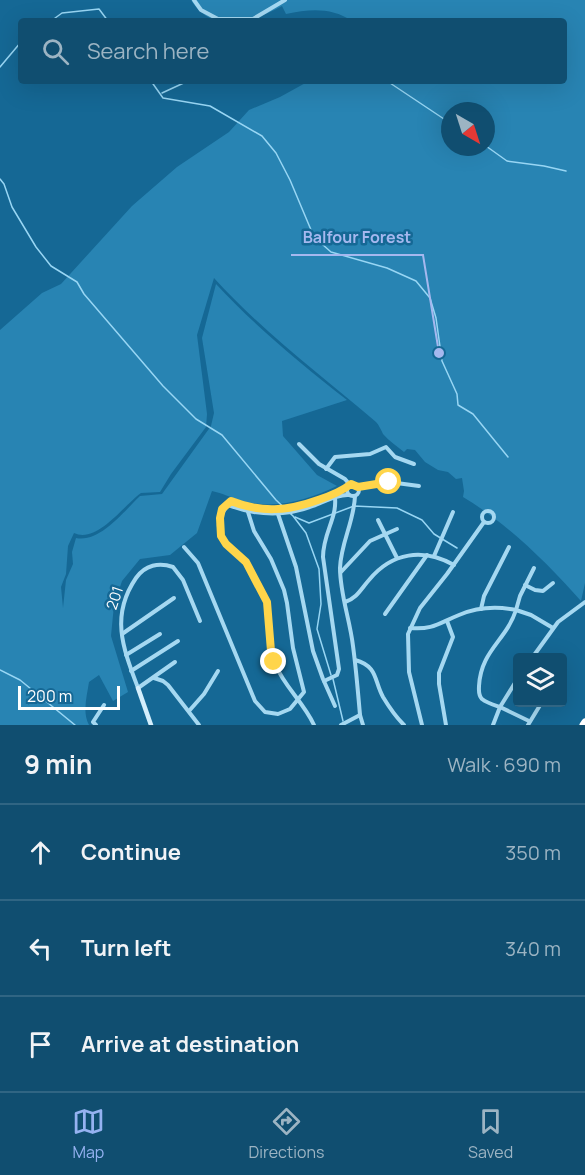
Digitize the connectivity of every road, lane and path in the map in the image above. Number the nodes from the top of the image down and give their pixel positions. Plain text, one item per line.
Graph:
1 (194, 0) edge
2 (285, 0) edge
3 (216, 18) edge
4 (256, 18) edge
5 (299, 444) dead end
6 (414, 464) dead end
7 (326, 469) junction
8 (348, 486) junction
9 (419, 486) dead end
10 (358, 487) junction
11 (349, 495) junction
12 (355, 496) junction
13 (335, 498) junction
14 (229, 503) junction
15 (298, 509) junction
16 (248, 512) junction
17 (453, 512) dead end
18 (280, 513) junction
19 (378, 520) dead end
20 (484, 522) dead end
21 (396, 529) dead end
22 (386, 534) junction
23 (184, 547) dead end
24 (509, 547) dead end
25 (427, 555) junction
26 (434, 556) junction
27 (397, 558) junction
28 (454, 565) junction
29 (534, 568) dead end
30 (340, 573) junction
31 (553, 583) dead end
32 (525, 585) junction
33 (174, 598) dead end
34 (345, 602) junction
35 (585, 602) edge
36 (481, 609) junction
37 (516, 610) junction
38 (384, 615) dead end
39 (200, 621) dead end
40 (447, 621) junction
41 (410, 628) junction
42 (554, 628) junction
43 (122, 634) junction
44 (160, 634) dead end
45 (178, 641) dead end
46 (535, 653) edge
47 (126, 655) junction
48 (355, 660) junction
49 (175, 662) dead end
50 (132, 670) junction
51 (218, 671) dead end
52 (154, 678) junction
53 (324, 681) junction
54 (513, 686) edge
55 (138, 688) junction
56 (298, 700) junction
57 (104, 705) dead end
58 (335, 706) dead end
59 (500, 707) junction
60 (539, 707) edge
61 (189, 711) junction
62 (360, 715) junction
63 (529, 723) edge
64 (96, 725) edge
65 (151, 725) edge
66 (199, 725) edge
67 (314, 725) edge
68 (341, 725) edge
69 (363, 725) edge
70 (404, 725) edge
71 (422, 725) edge
72 (446, 725) edge
73 (493, 725) edge

1 - 3 street
2 - 4 street
5 - 7 street
6 - 7 street
7 - 8 street
8 - 10 street
8 - 11 street
8 - 15 street
9 - 10 street
10 - 12 street
11 - 12 street
11 - 13 street
12 - 30 street
13 - 15 street
13 - 53 street
14 - 16 street
14 - 18 street
14 - 56 street
15 - 18 street
16 - 18 street
16 - 56 street
17 - 26 street
18 - 53 street
19 - 22 street
20 - 28 street
21 - 22 street
22 - 27 street
22 - 30 street
23 - 56 street
24 - 36 street
25 - 26 street
25 - 27 street
25 - 38 street
26 - 28 street
27 - 34 street
28 - 41 street
29 - 32 street
30 - 34 street
31 - 32 street
32 - 37 street
33 - 43 street
34 - 48 street
35 - 42 street
36 - 37 street
36 - 40 street
37 - 42 street
37 - 59 street
39 - 43 street, 201
40 - 41 street
40 - 72 street
41 - 71 street
42 - 46 street
43 - 47 street, 201
44 - 47 street
45 - 50 street
47 - 50 street, 201
48 - 62 street
48 - 70 street
49 - 52 street
50 - 55 street, 201
51 - 61 street
52 - 55 street
52 - 61 street
53 - 58 street
54 - 59 street
55 - 65 street, 201
56 - 67 street
57 - 64 street
59 - 63 street
59 - 73 street
60 - 63 street
61 - 66 street
62 - 68 street
62 - 69 street

